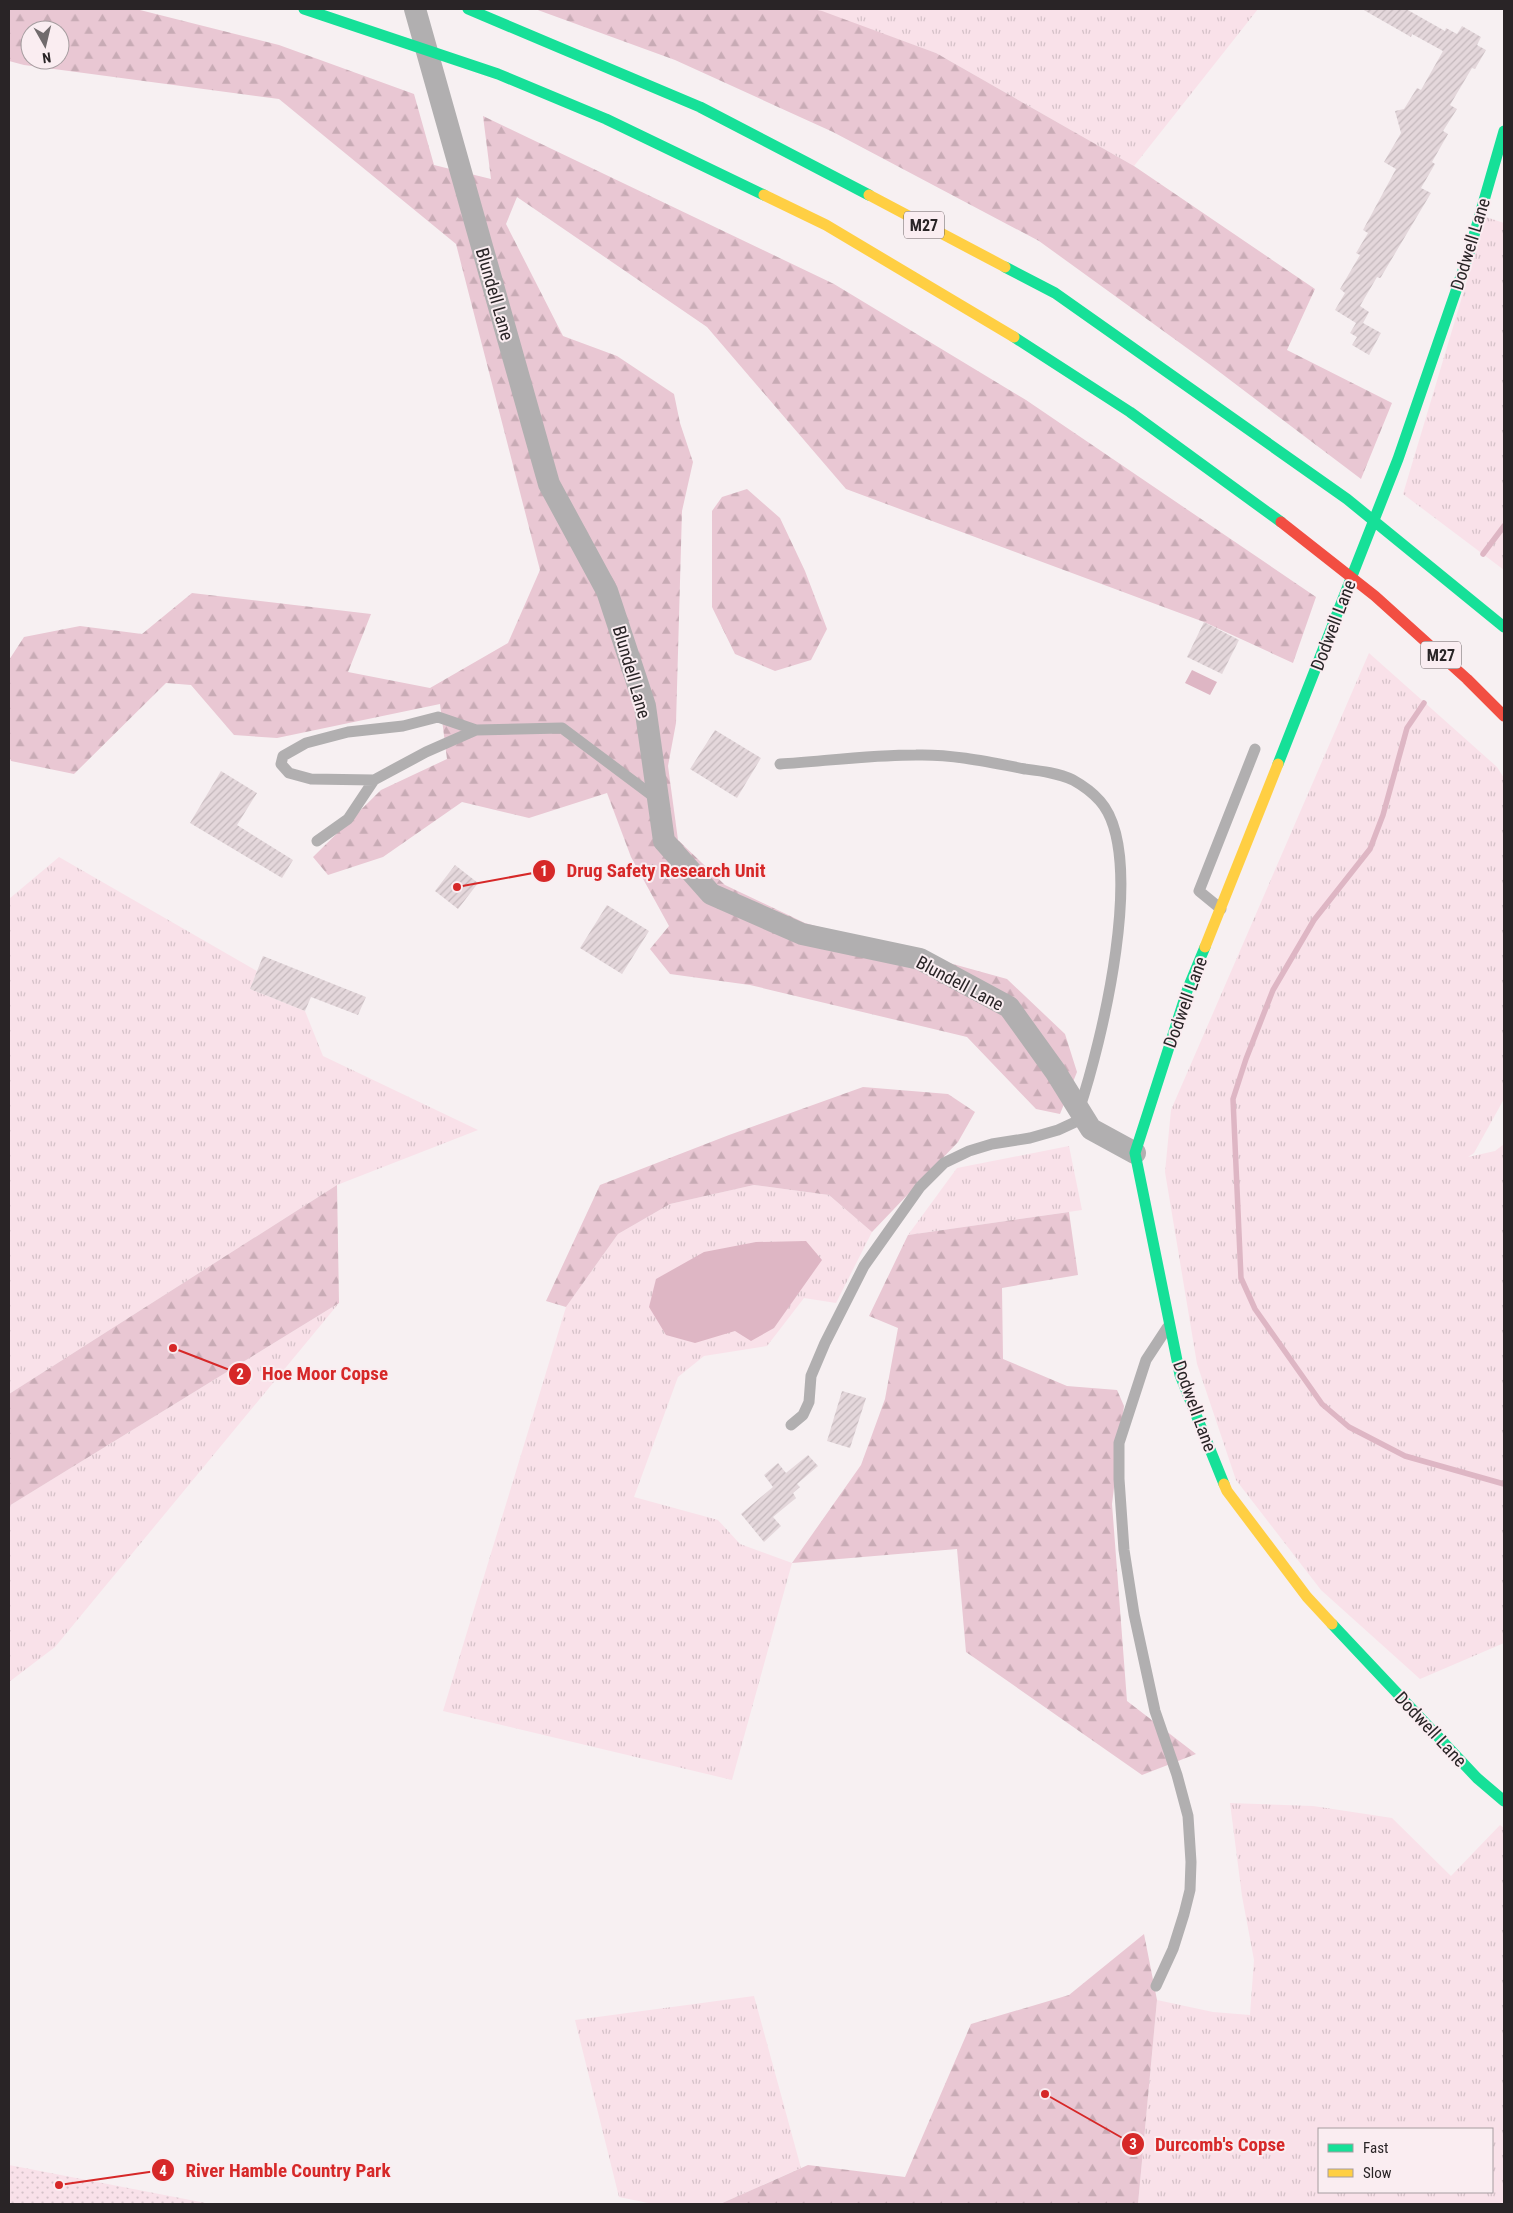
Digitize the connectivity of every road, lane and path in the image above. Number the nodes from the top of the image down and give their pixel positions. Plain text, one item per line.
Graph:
1 (304, 9) edge
2 (415, 9) edge
3 (468, 9) edge
4 (1504, 131) edge
5 (1504, 627) edge
6 (1504, 716) edge
7 (476, 730) junction
8 (1255, 749) dead end
9 (780, 764) dead end
10 (374, 780) junction
11 (658, 800) junction
12 (317, 841) dead end
13 (1221, 909) junction
14 (1082, 1114) junction
15 (1135, 1153) junction
16 (1170, 1324) junction
17 (791, 1425) dead end
18 (1504, 1800) edge
19 (1156, 1986) dead end

1 - 6 main road, M27
2 - 11 street, Blundell Lane
3 - 5 main road, M27
4 - 13 main road, Dodwell Lane
7 - 10 lane
7 - 10 lane
7 - 11 lane
8 - 13 lane
9 - 14 lane
10 - 12 lane
11 - 14 street, Blundell Lane
13 - 15 main road, Dodwell Lane
14 - 15 street, Blundell Lane
14 - 17 lane
15 - 16 main road, Dodwell Lane
16 - 18 main road, Dodwell Lane
16 - 19 lane

